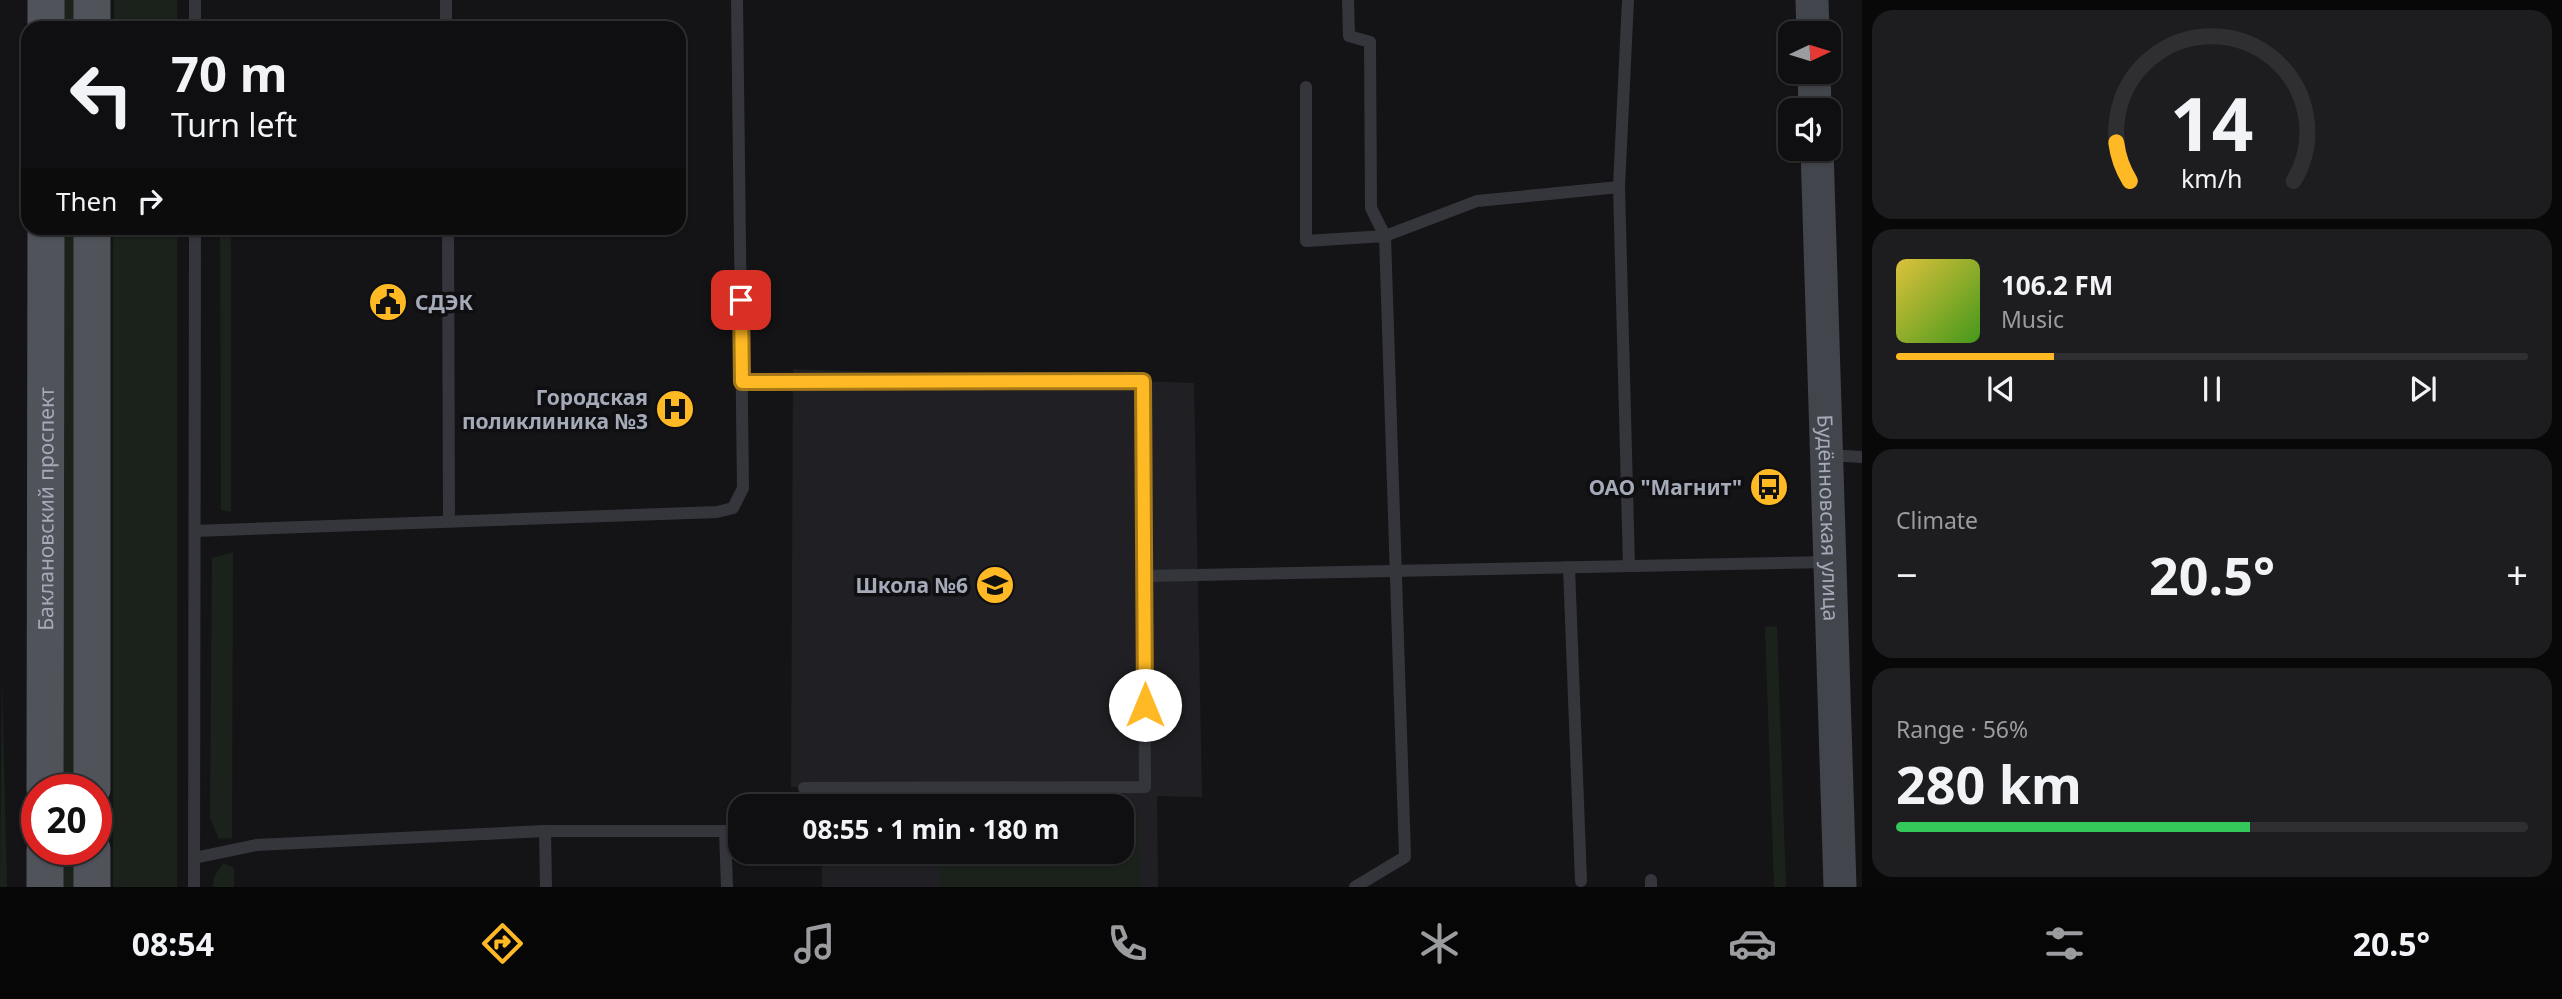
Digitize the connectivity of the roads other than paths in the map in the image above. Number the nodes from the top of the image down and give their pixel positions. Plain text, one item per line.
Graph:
1 (46, 0) edge
2 (92, 0) edge
3 (195, 0) edge
4 (446, 0) edge
5 (737, 0) edge
6 (1348, 0) edge
7 (1628, 0) edge
8 (1812, 0) edge
9 (46, 21) edge
10 (92, 21) edge
11 (195, 21) edge
12 (446, 21) edge
13 (1813, 21) edge
14 (1306, 87) dead end
15 (1817, 161) edge
16 (1619, 187) junction
17 (46, 235) edge
18 (92, 235) edge
19 (195, 235) edge
20 (448, 235) edge
21 (1385, 236) junction
22 (742, 382) junction
23 (1827, 455) junction
24 (1862, 457) edge
25 (449, 521) junction
26 (195, 531) junction
27 (1830, 562) junction
28 (1629, 566) junction
29 (1569, 567) junction
30 (1397, 571) junction
31 (1145, 576) junction
32 (45, 774) edge
33 (92, 774) edge
34 (804, 788) dead end
35 (545, 831) junction
36 (194, 858) junction
37 (45, 865) edge
38 (92, 865) edge
39 (1581, 881) dead end
40 (45, 887) edge
41 (92, 887) edge
42 (194, 887) edge
43 (547, 887) edge
44 (727, 887) edge
45 (1355, 887) edge
46 (1840, 887) edge

1 - 9 main road
2 - 10 main road
3 - 11 lane
4 - 12 lane
5 - 22 lane
6 - 21 lane
7 - 16 lane
8 - 13 main road
14 - 21 lane
15 - 23 main road, Будённовская улица
16 - 21 lane
16 - 28 lane
17 - 32 main road, Баклановский проспект
18 - 33 main road
19 - 26 lane
20 - 25 lane
21 - 30 lane
22 - 25 lane
22 - 31 lane
23 - 24 lane
23 - 27 main road, Будённовская улица
25 - 26 lane
26 - 36 lane
27 - 28 lane
27 - 46 main road, Будённовская улица
28 - 29 lane
29 - 30 lane
29 - 39 lane
30 - 31 lane
30 - 45 lane
31 - 34 lane
35 - 36 lane
35 - 43 lane
35 - 44 lane
36 - 42 lane
37 - 40 main road
38 - 41 main road

